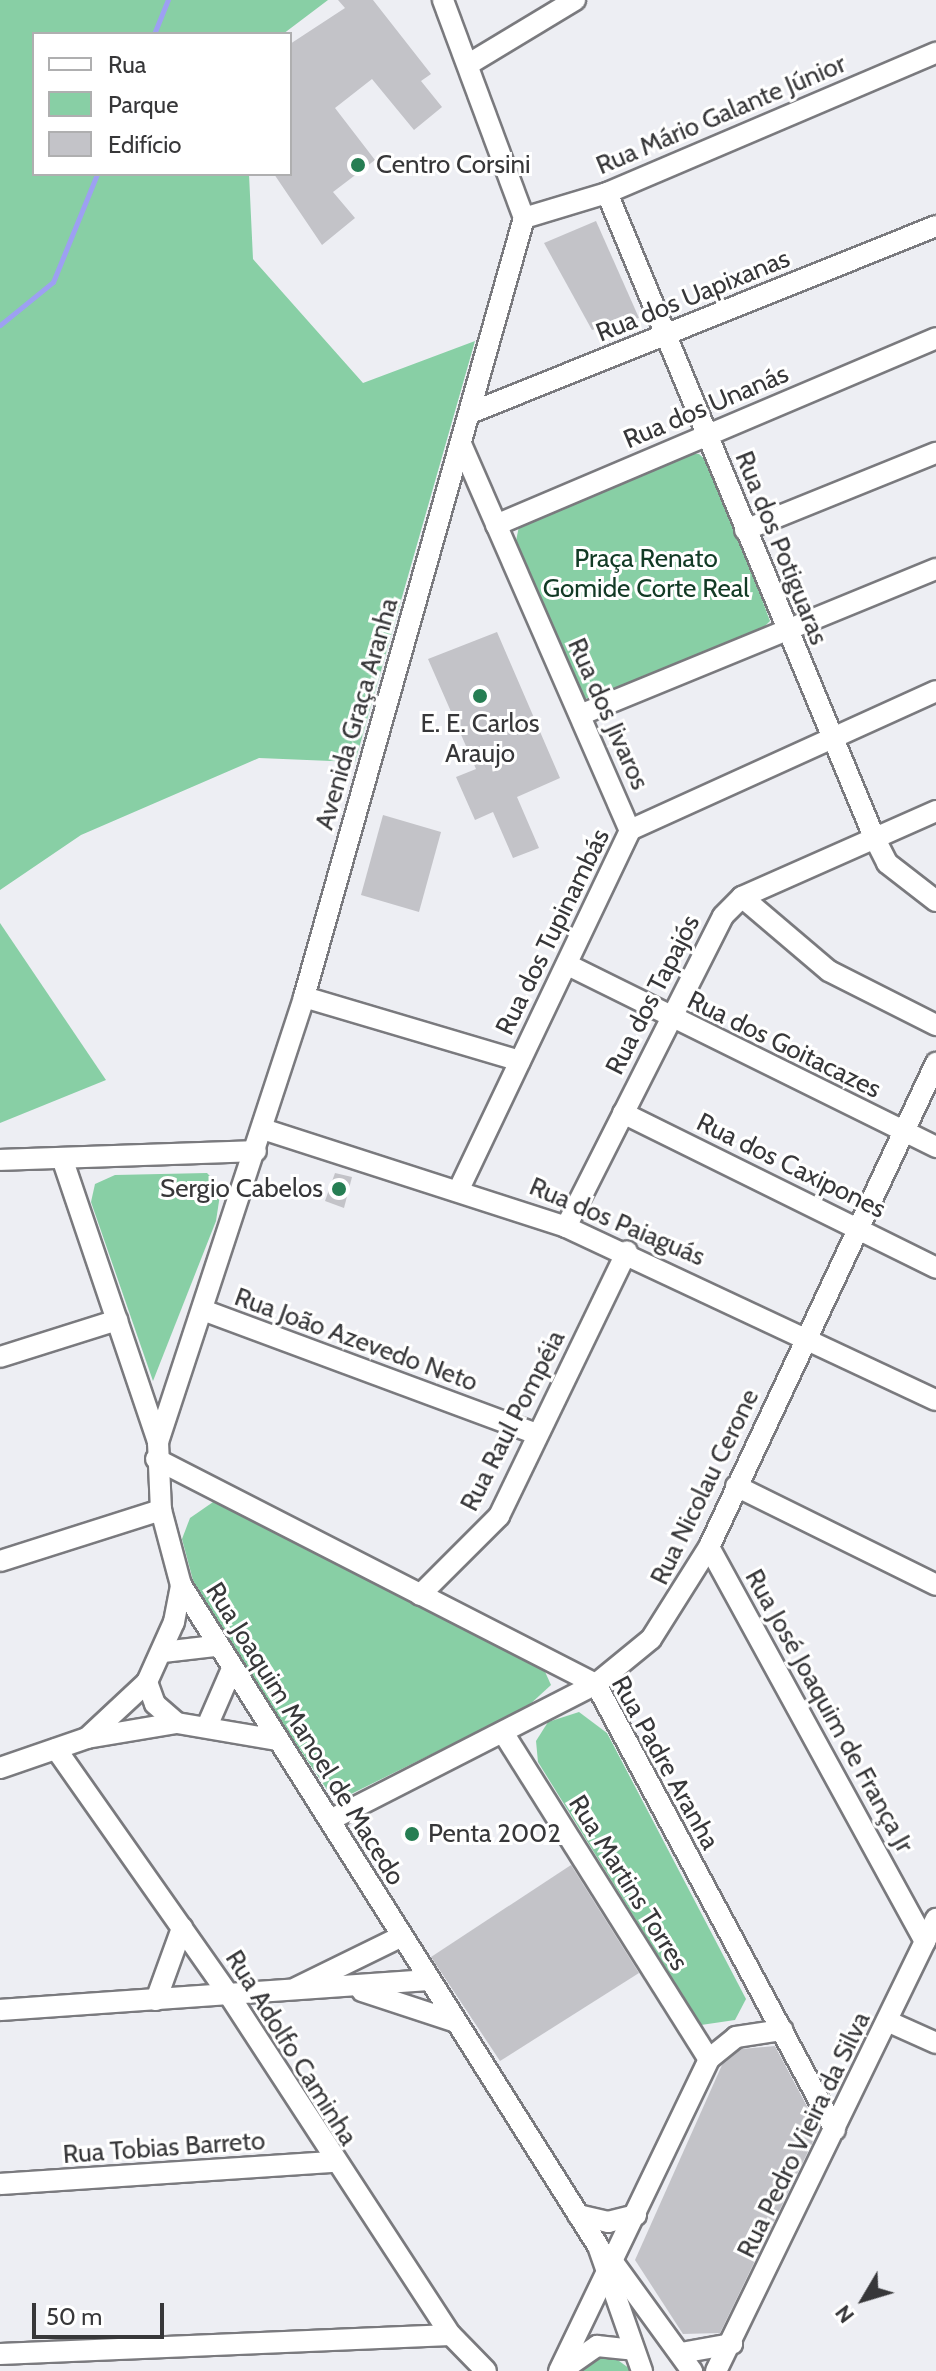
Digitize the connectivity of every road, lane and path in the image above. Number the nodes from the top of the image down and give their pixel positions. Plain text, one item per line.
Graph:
1 (443, 0) edge
2 (575, 0) edge
3 (936, 53) edge
4 (469, 64) junction
5 (607, 193) junction
6 (524, 218) junction
7 (936, 226) edge
8 (665, 336) junction
9 (936, 338) edge
10 (470, 413) junction
11 (706, 436) junction
12 (461, 444) junction
13 (936, 453) edge
14 (496, 525) junction
15 (745, 530) junction
16 (936, 569) edge
17 (787, 632) junction
18 (936, 691) edge
19 (580, 715) junction
20 (829, 735) junction
21 (936, 811) edge
22 (630, 830) junction
23 (874, 837) junction
24 (742, 897) junction
25 (936, 901) edge
26 (568, 965) junction
27 (304, 997) junction
28 (670, 1018) junction
29 (936, 1025) edge
30 (520, 1061) junction
31 (936, 1063) edge
32 (623, 1113) junction
33 (263, 1129) junction
34 (902, 1132) junction
35 (936, 1147) edge
36 (256, 1151) junction
37 (62, 1158) junction
38 (0, 1160) edge
39 (460, 1187) junction
40 (566, 1227) junction
41 (860, 1228) junction
42 (627, 1251) junction
43 (936, 1268) edge
44 (203, 1310) junction
45 (117, 1320) junction
46 (808, 1335) junction
47 (0, 1357) edge
48 (936, 1400) edge
49 (536, 1434) junction
50 (157, 1450) junction
51 (736, 1486) junction
52 (161, 1510) junction
53 (709, 1547) junction
54 (0, 1561) edge
55 (181, 1585) junction
56 (936, 1585) edge
57 (420, 1595) junction
58 (215, 1646) junction
59 (163, 1652) junction
60 (231, 1671) junction
61 (147, 1682) junction
62 (596, 1684) junction
63 (177, 1723) junction
64 (208, 1724) junction
65 (504, 1734) junction
66 (87, 1738) junction
67 (277, 1740) junction
68 (56, 1749) junction
69 (0, 1768) edge
70 (330, 1820) junction
71 (936, 1919) edge
72 (182, 1928) junction
73 (400, 1937) junction
74 (925, 1942) junction
75 (426, 1980) junction
76 (358, 1990) junction
77 (289, 1992) junction
78 (229, 1995) junction
79 (156, 2000) junction
80 (0, 2010) edge
81 (453, 2021) junction
82 (887, 2021) junction
83 (782, 2030) junction
84 (936, 2043) edge
85 (709, 2059) junction
86 (835, 2130) junction
87 (332, 2162) junction
88 (0, 2184) edge
89 (578, 2215) junction
90 (636, 2215) junction
91 (610, 2267) junction
92 (451, 2335) junction
93 (732, 2344) junction
94 (634, 2350) junction
95 (0, 2354) edge
96 (687, 2362) edge
97 (486, 2371) edge
98 (560, 2371) edge
99 (642, 2371) edge
100 (716, 2371) edge

1 - 4 street
2 - 4 street
3 - 5 street, Rua Mário Galante Júnior
4 - 6 street
5 - 6 street, Rua Mário Galante Júnior
5 - 8 street, Rua dos Potiguaras
6 - 10 street, Avenida Graça Aranha
7 - 8 street, Rua dos Uapixanas
8 - 10 street, Rua dos Uapixanas
8 - 11 street, Rua dos Potiguaras
9 - 11 street, Rua dos Unanás
10 - 12 street, Avenida Graça Aranha
11 - 14 street, Rua dos Unanás
11 - 15 street, Rua dos Potiguaras
12 - 14 street, Rua dos Jivaros
12 - 27 street, Avenida Graça Aranha
13 - 15 street
14 - 19 street, Rua dos Jivaros
15 - 17 street, Rua dos Potiguaras
16 - 17 street
17 - 19 street
17 - 20 street, Rua dos Potiguaras
18 - 20 street, Rua dos Tupinambás
19 - 22 street, Rua dos Jivaros
20 - 22 street, Rua dos Tupinambás
20 - 23 street, Rua dos Potiguaras
21 - 23 street, Rua dos Tapajós
22 - 26 street, Rua dos Tupinambás
23 - 24 street, Rua dos Tapajós
23 - 25 street, Rua dos Potiguaras
24 - 28 street, Rua dos Tapajós
24 - 29 street
26 - 28 street, Rua dos Goitacazes
26 - 30 street, Rua dos Tupinambás
27 - 30 street
27 - 33 street, Avenida Graça Aranha
28 - 32 street, Rua dos Tapajós
28 - 34 street, Rua dos Goitacazes
30 - 39 street, Rua dos Tupinambás
31 - 34 street, Rua Nicolau Cerone
32 - 40 street, Rua dos Tapajós
32 - 41 street, Rua dos Caxipones
33 - 36 street, Avenida Graça Aranha
33 - 39 street, Rua dos Paiaguás
34 - 35 street, Rua dos Goitacazes
34 - 41 street, Rua Nicolau Cerone
36 - 37 street
36 - 44 street, Avenida Graça Aranha
37 - 38 street
37 - 45 street, Rua Joaquim Manoel de Macedo
39 - 40 street, Rua dos Paiaguás
40 - 42 street, Rua dos Paiaguás
41 - 43 street, Rua dos Caxipones
41 - 46 street, Rua Nicolau Cerone
42 - 46 street, Rua dos Paiaguás
42 - 49 street, Rua Raul Pompéia
44 - 49 street, Rua João Azevedo Neto
44 - 50 street, Avenida Graça Aranha
45 - 47 street
45 - 50 street, Rua Joaquim Manoel de Macedo
46 - 48 street, Rua dos Paiaguás
46 - 51 street, Rua Nicolau Cerone
49 - 57 street, Rua Raul Pompéia
50 - 52 street, Rua Joaquim Manoel de Macedo
50 - 57 street, Rua Padre Aranha
51 - 53 street, Rua Nicolau Cerone
51 - 56 street
52 - 54 street
52 - 55 street, Rua Joaquim Manoel de Macedo
53 - 62 street, Rua Nicolau Cerone
53 - 74 street, Rua José Joaquim de França Jr
55 - 58 street, Rua Joaquim Manoel de Macedo
55 - 59 street
57 - 62 street, Rua Padre Aranha
58 - 59 street
58 - 60 street, Rua Joaquim Manoel de Macedo
59 - 61 street
60 - 64 street
60 - 67 street, Rua Joaquim Manoel de Macedo
61 - 63 street
61 - 66 street
62 - 65 street, Rua Nicolau Cerone
62 - 83 street, Rua Padre Aranha
63 - 64 street
63 - 66 street
64 - 67 street
65 - 70 street, Rua Nicolau Cerone
65 - 85 street, Rua Martins Torres
66 - 68 street
67 - 70 street, Rua Joaquim Manoel de Macedo
68 - 69 street
68 - 72 street, Rua Adolfo Caminha
70 - 73 street, Rua Joaquim Manoel de Macedo
71 - 74 street, Rua Pedro Vieira da Silva
72 - 78 street, Rua Adolfo Caminha
72 - 79 street
73 - 75 street, Rua Joaquim Manoel de Macedo
73 - 77 street
74 - 82 street, Rua Pedro Vieira da Silva
75 - 76 street
75 - 81 street, Rua Joaquim Manoel de Macedo
76 - 77 street
76 - 81 street
77 - 78 street
78 - 79 street
78 - 87 street, Rua Adolfo Caminha
79 - 80 street
81 - 89 street, Rua Joaquim Manoel de Macedo
82 - 84 street
82 - 86 street, Rua Pedro Vieira da Silva
83 - 85 street
83 - 86 street, Rua Padre Aranha
85 - 90 street
86 - 93 street, Rua Pedro Vieira da Silva
87 - 88 street, Rua Tobias Barreto
87 - 92 street, Rua Adolfo Caminha
89 - 90 street
89 - 91 street, Rua Joaquim Manoel de Macedo
90 - 91 street
91 - 94 street
91 - 96 street, Rua Joaquim Manoel de Macedo
91 - 98 street
92 - 95 street
92 - 97 street, Rua Adolfo Caminha
93 - 96 street
93 - 100 street, Rua Pedro Vieira da Silva
94 - 98 street
94 - 99 street

